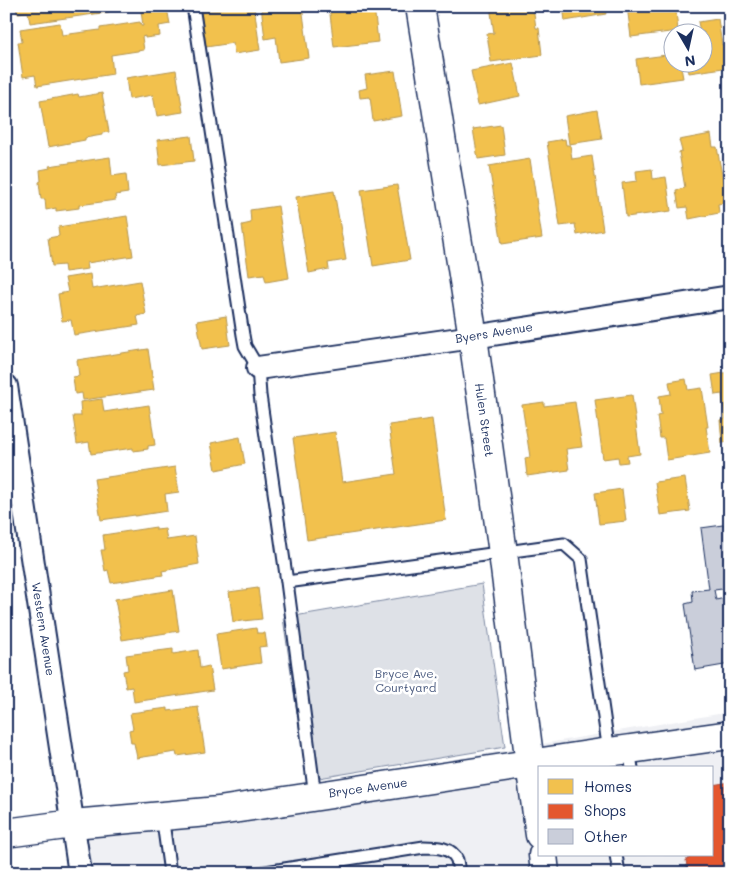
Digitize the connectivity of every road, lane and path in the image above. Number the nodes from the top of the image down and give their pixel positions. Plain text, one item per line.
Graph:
1 (193, 6) edge
2 (420, 6) edge
3 (730, 297) edge
4 (473, 337) junction
5 (258, 368) junction
6 (6, 386) edge
7 (503, 552) junction
8 (287, 582) junction
9 (730, 735) edge
10 (623, 756) edge
11 (530, 764) junction
12 (315, 796) junction
13 (162, 816) junction
14 (538, 821) edge
15 (73, 824) junction
16 (6, 833) edge
17 (543, 856) edge
18 (616, 856) edge
19 (80, 873) edge
20 (170, 873) edge
21 (259, 873) edge
22 (459, 873) edge
23 (545, 873) edge
24 (619, 873) edge

1 - 5 lane
2 - 4 main road, Hulen Street
3 - 4 street, Byers Avenue
4 - 5 street, Byers Avenue
4 - 7 main road, Hulen Street
5 - 8 lane
6 - 15 street, Western Avenue
7 - 8 lane
7 - 10 lane
7 - 11 main road, Hulen Street
8 - 12 lane
9 - 10 main road, Bryce Avenue
10 - 11 main road, Bryce Avenue
11 - 12 main road, Bryce Avenue
11 - 14 main road, Hulen Street
12 - 13 main road, Bryce Avenue
13 - 15 main road, Bryce Avenue
13 - 20 lane
15 - 16 main road, Bryce Avenue
15 - 19 street, Western Avenue
17 - 23 main road
18 - 24 lane
21 - 22 lane

